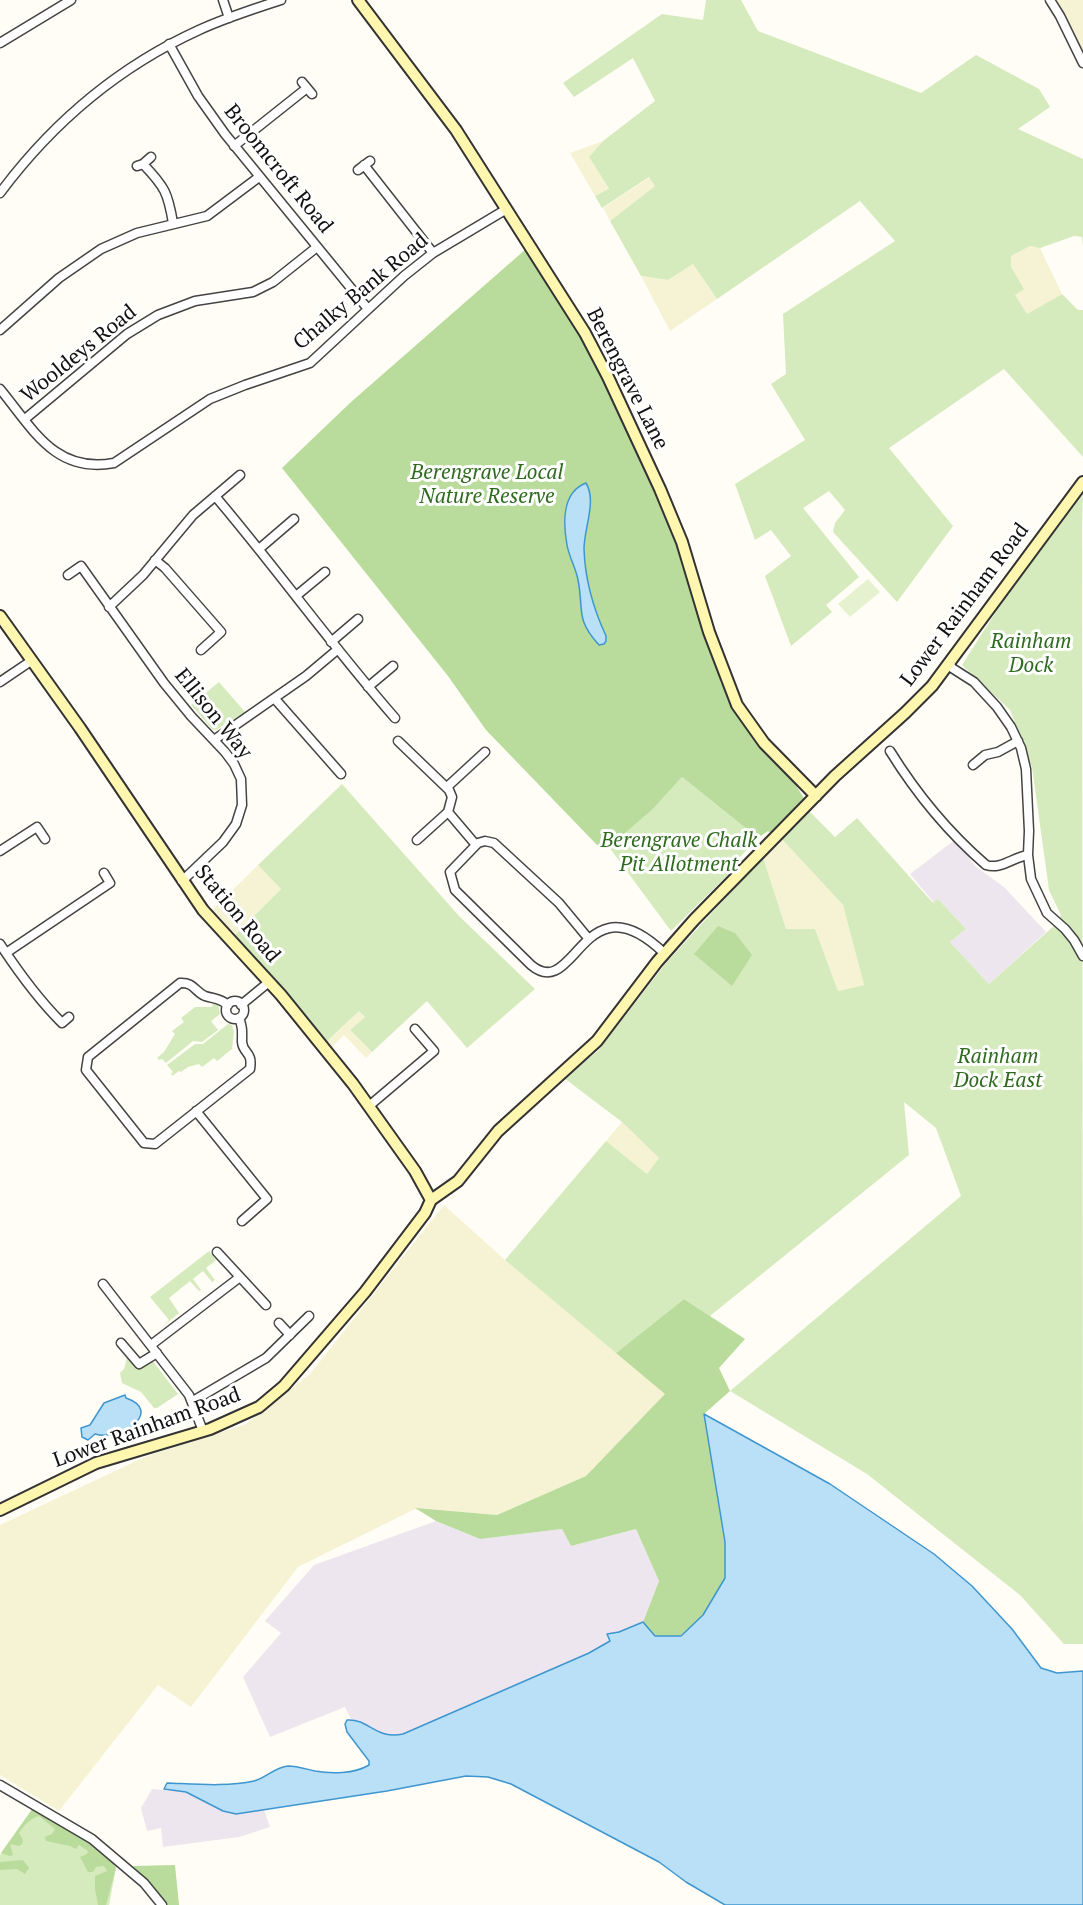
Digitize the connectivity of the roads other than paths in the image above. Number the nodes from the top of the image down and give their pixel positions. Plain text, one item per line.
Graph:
1 (71, 0) edge
2 (223, 0) edge
3 (281, 0) edge
4 (358, 0) edge
5 (1050, 0) edge
6 (229, 18) junction
7 (0, 43) edge
8 (169, 44) junction
9 (1083, 63) edge
10 (307, 88) dead end
11 (234, 146) junction
12 (151, 157) dead end
13 (364, 165) dead end
14 (259, 177) junction
15 (0, 193) edge
16 (505, 210) junction
17 (173, 224) junction
18 (317, 247) junction
19 (433, 252) junction
20 (368, 309) junction
21 (0, 330) edge
22 (0, 389) edge
23 (25, 420) junction
24 (240, 475) dead end
25 (1083, 482) edge
26 (215, 496) junction
27 (281, 516) dead end
28 (260, 549) junction
29 (155, 560) junction
30 (326, 572) dead end
31 (68, 575) dead end
32 (296, 596) junction
33 (109, 607) junction
34 (0, 616) edge
35 (358, 620) dead end
36 (331, 642) junction
37 (201, 650) dead end
38 (337, 650) junction
39 (31, 660) junction
40 (949, 663) junction
41 (393, 666) dead end
42 (0, 682) edge
43 (368, 687) junction
44 (275, 699) junction
45 (395, 718) dead end
46 (214, 740) junction
47 (398, 741) dead end
48 (1018, 741) junction
49 (890, 751) dead end
50 (485, 752) dead end
51 (973, 765) dead end
52 (341, 774) dead end
53 (447, 787) junction
54 (816, 796) junction
55 (448, 812) junction
56 (45, 839) dead end
57 (417, 840) dead end
58 (476, 845) junction
59 (0, 851) edge
60 (1028, 855) junction
61 (104, 873) dead end
62 (182, 881) junction
63 (588, 938) junction
64 (0, 944) edge
65 (664, 952) junction
66 (1081, 952) edge
67 (6, 953) junction
68 (269, 982) junction
69 (228, 1005) junction
70 (241, 1005) junction
71 (69, 1017) dead end
72 (239, 1018) junction
73 (416, 1029) dead end
74 (369, 1106) junction
75 (196, 1111) junction
76 (431, 1200) junction
77 (242, 1221) dead end
78 (217, 1252) dead end
79 (240, 1277) junction
80 (103, 1284) dead end
81 (266, 1305) dead end
82 (309, 1316) dead end
83 (279, 1323) dead end
84 (290, 1335) junction
85 (122, 1343) dead end
86 (154, 1349) junction
87 (193, 1401) junction
88 (203, 1431) junction
89 (0, 1510) edge
90 (0, 1785) edge
91 (162, 1905) edge

1 - 7 street
2 - 6 street
3 - 6 street
4 - 16 main road, Berengrave Lane
5 - 9 street
6 - 8 street
8 - 11 street, Broomcroft Road
8 - 15 street
10 - 11 street
11 - 14 street, Broomcroft Road
12 - 17 street
13 - 19 street
14 - 17 street
14 - 18 street, Broomcroft Road
16 - 19 street, Chalky Bank Road
16 - 54 main road, Berengrave Lane
17 - 21 street
18 - 20 street, Broomcroft Road
18 - 23 street, Wooldeys Road
19 - 20 street, Chalky Bank Road
20 - 23 street, Chalky Bank Road
22 - 23 street, Chalky Bank Road
24 - 26 street
25 - 40 main road, Lower Rainham Road
26 - 28 street
26 - 29 street
27 - 28 street
28 - 32 street
29 - 33 street
29 - 37 street
30 - 32 street
31 - 33 street, Ellison Way
32 - 36 street
33 - 46 street, Ellison Way
34 - 39 main road, Station Road
35 - 36 street
36 - 38 street
38 - 43 street
38 - 44 street
39 - 42 street
39 - 62 main road, Station Road
40 - 48 street
40 - 54 main road, Lower Rainham Road
41 - 43 street
43 - 45 street
44 - 46 street
44 - 52 street
46 - 62 street, Ellison Way
47 - 53 street
48 - 51 street
48 - 60 street
49 - 60 street
50 - 53 street
53 - 55 street
54 - 65 main road, Lower Rainham Road
55 - 57 street
55 - 58 street
56 - 59 street
58 - 63 street
58 - 63 street
60 - 66 street
61 - 67 street
62 - 68 main road, Station Road
63 - 65 street
64 - 67 street
65 - 76 main road, Lower Rainham Road
67 - 71 street
68 - 70 street
68 - 74 main road, Station Road
69 - 70 street
69 - 72 street
69 - 75 street
70 - 72 street
72 - 75 street
73 - 74 street
74 - 76 main road, Station Road
75 - 77 street
76 - 88 main road, Lower Rainham Road
78 - 79 street
79 - 81 street
79 - 86 street
80 - 86 street
82 - 84 street
83 - 84 street
84 - 87 street
85 - 86 street
86 - 87 street
87 - 88 street
88 - 89 main road, Lower Rainham Road
90 - 91 street

